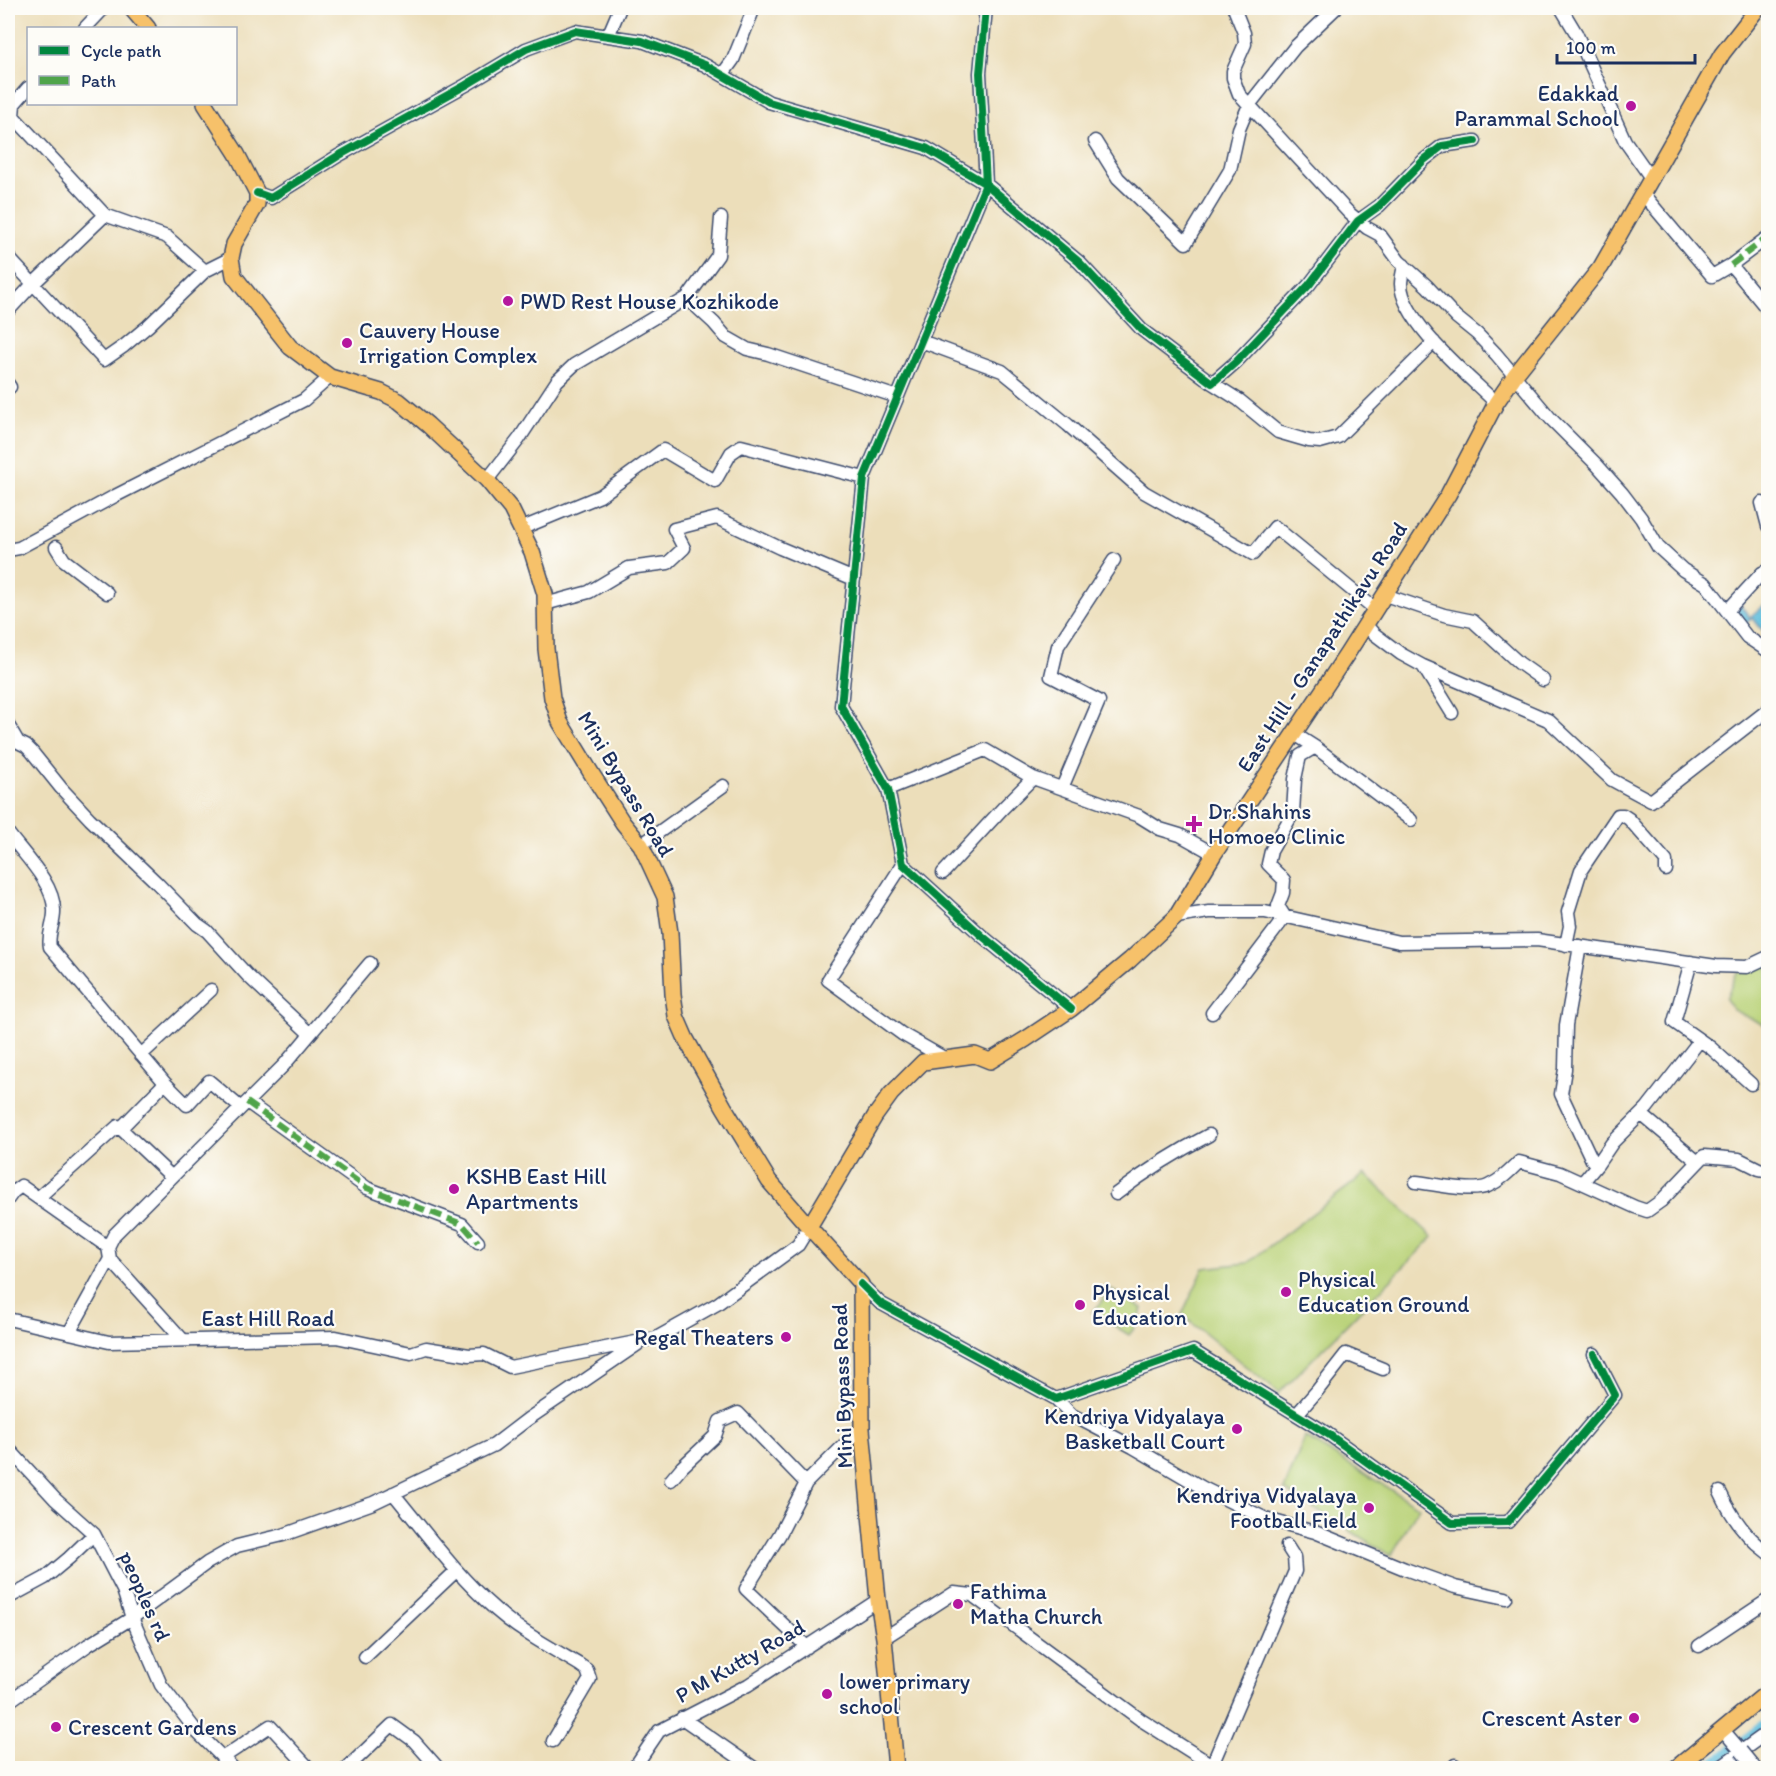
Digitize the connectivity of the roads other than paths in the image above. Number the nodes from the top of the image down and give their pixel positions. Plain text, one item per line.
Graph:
1 (104, 8) edge
2 (131, 8) edge
3 (620, 8) edge
4 (754, 8) edge
5 (986, 8) edge
6 (1234, 8) edge
7 (1336, 8) edge
8 (1560, 8) edge
9 (1758, 8) edge
10 (86, 27) edge
11 (147, 27) edge
12 (608, 36) junction
13 (722, 75) junction
14 (27, 89) edge
15 (206, 105) edge
16 (1249, 105) junction
17 (1095, 141) dead end
18 (1475, 141) dead end
19 (1651, 178) junction
20 (986, 184) junction
21 (257, 193) junction
22 (1643, 194) junction
23 (105, 215) junction
24 (721, 218) dead end
25 (1358, 221) junction
26 (1768, 237) edge
27 (8, 257) edge
28 (231, 258) junction
29 (1404, 265) junction
30 (1731, 265) junction
31 (205, 271) junction
32 (33, 284) junction
33 (687, 298) junction
34 (1768, 310) edge
35 (8, 311) edge
36 (921, 341) junction
37 (1434, 342) junction
38 (1515, 375) junction
39 (330, 377) junction
40 (1212, 383) junction
41 (897, 397) junction
42 (1496, 403) junction
43 (864, 478) junction
44 (487, 480) junction
45 (1762, 502) dead end
46 (1768, 526) edge
47 (520, 529) junction
48 (56, 547) dead end
49 (8, 550) edge
50 (1114, 560) dead end
51 (1768, 570) edge
52 (854, 579) junction
53 (106, 593) dead end
54 (1384, 595) junction
55 (545, 604) junction
56 (1375, 609) junction
57 (1727, 611) junction
58 (1366, 625) junction
59 (1768, 651) edge
60 (1423, 666) junction
61 (1543, 680) dead end
62 (1768, 710) edge
63 (1452, 713) dead end
64 (8, 725) edge
65 (1293, 733) junction
66 (1315, 747) junction
67 (1034, 778) junction
68 (723, 786) dead end
69 (1062, 788) junction
70 (888, 789) junction
71 (1411, 820) dead end
72 (8, 833) edge
73 (641, 844) junction
74 (1214, 854) junction
75 (903, 864) junction
76 (1666, 870) dead end
77 (944, 873) dead end
78 (1176, 917) junction
79 (1285, 917) junction
80 (1566, 945) junction
81 (1580, 946) junction
82 (1768, 957) edge
83 (370, 963) dead end
84 (1691, 963) junction
85 (211, 990) dead end
86 (1071, 1009) junction
87 (1212, 1013) dead end
88 (310, 1034) junction
89 (1700, 1040) junction
90 (141, 1055) junction
91 (944, 1058) junction
92 (165, 1083) junction
93 (1751, 1084) dead end
94 (244, 1105) junction
95 (1641, 1114) junction
96 (121, 1128) junction
97 (1209, 1136) dead end
98 (1698, 1162) junction
99 (1597, 1166) junction
100 (1768, 1171) edge
101 (172, 1177) junction
102 (1416, 1182) dead end
103 (1582, 1183) junction
104 (1116, 1194) dead end
105 (38, 1198) junction
106 (8, 1199) edge
107 (809, 1227) junction
108 (478, 1242) dead end
109 (109, 1253) junction
110 (861, 1284) junction
111 (8, 1319) edge
112 (69, 1333) junction
113 (183, 1340) junction
114 (644, 1340) junction
115 (1594, 1354) dead end
116 (1383, 1369) dead end
117 (1056, 1399) junction
118 (1297, 1414) junction
119 (862, 1429) junction
120 (8, 1448) edge
121 (671, 1480) dead end
122 (806, 1483) junction
123 (1720, 1492) dead end
124 (393, 1493) junction
125 (94, 1534) junction
126 (1287, 1546) dead end
127 (1768, 1553) edge
128 (456, 1570) junction
129 (8, 1598) edge
130 (1506, 1598) dead end
131 (878, 1600) junction
132 (1768, 1600) edge
133 (132, 1618) junction
134 (885, 1638) junction
135 (1699, 1646) dead end
136 (807, 1647) junction
137 (365, 1657) dead end
138 (1768, 1692) edge
139 (8, 1702) edge
140 (682, 1718) junction
141 (1722, 1729) junction
142 (1768, 1732) edge
143 (553, 1741) dead end
144 (222, 1758) junction
145 (1213, 1767) edge
146 (233, 1768) edge
147 (309, 1768) edge
148 (347, 1768) edge
149 (438, 1768) edge
150 (634, 1768) edge
151 (754, 1768) edge
152 (896, 1768) edge
153 (1676, 1768) edge
154 (1718, 1768) edge
155 (1755, 1768) edge

1 - 10 street
2 - 11 main road
3 - 12 street
4 - 13 street
5 - 20 street
6 - 16 street
7 - 16 street
8 - 19 street
9 - 19 main road, East Hill - Ganapathikavu Road
12 - 13 street
12 - 21 street
13 - 20 street
14 - 23 street
15 - 21 main road
16 - 17 street
16 - 25 street
18 - 25 street
19 - 22 main road, East Hill - Ganapathikavu Road
20 - 36 street
20 - 40 street
21 - 28 main road
22 - 30 street
22 - 38 main road, East Hill - Ganapathikavu Road
23 - 31 street
23 - 32 street
24 - 33 street
25 - 29 street
25 - 40 street
26 - 30 street
27 - 32 street
28 - 31 street
28 - 39 main road, Mini Bypass Road
29 - 37 street
29 - 38 street
30 - 34 street
31 - 32 street
32 - 35 street
33 - 41 street
33 - 44 street
36 - 41 street
36 - 56 street
37 - 40 street
37 - 42 street
38 - 42 main road, East Hill - Ganapathikavu Road
38 - 57 street
39 - 44 main road, Mini Bypass Road
39 - 49 street
41 - 43 street
42 - 54 main road, East Hill - Ganapathikavu Road
43 - 47 street
43 - 52 street
44 - 47 main road, Mini Bypass Road
45 - 46 street
47 - 55 main road, Mini Bypass Road
48 - 53 street
50 - 69 street
51 - 57 street
52 - 55 street
52 - 70 street
54 - 56 main road, East Hill - Ganapathikavu Road
54 - 61 street
55 - 73 main road, Mini Bypass Road
56 - 58 main road, East Hill - Ganapathikavu Road
57 - 59 street
58 - 60 street
58 - 65 main road, East Hill - Ganapathikavu Road
60 - 62 street
60 - 63 street
64 - 88 street
65 - 66 street
65 - 74 main road, East Hill - Ganapathikavu Road
66 - 71 street
66 - 79 street
67 - 69 street
67 - 70 street
67 - 77 street
68 - 73 street
69 - 74 street
70 - 75 street
72 - 90 street
73 - 107 main road, Mini Bypass Road
74 - 78 main road, East Hill - Ganapathikavu Road
75 - 86 street
75 - 91 street
76 - 80 street
78 - 79 street
78 - 86 main road, East Hill - Ganapathikavu Road
79 - 80 street
79 - 87 street
80 - 81 street
81 - 84 street
81 - 99 street
82 - 84 street
83 - 88 street
84 - 89 street
85 - 90 street
86 - 91 main road, East Hill - Ganapathikavu Road
88 - 94 street
89 - 93 street
89 - 95 street
90 - 92 street
91 - 107 main road, East Hill - Ganapathikavu Road
92 - 94 street
92 - 96 street
94 - 101 street
94 - 108 street
95 - 98 street
95 - 99 street
96 - 101 street
96 - 105 street
97 - 104 street
98 - 100 street
98 - 103 street
99 - 103 street
101 - 109 street
102 - 103 street
105 - 106 street
105 - 109 street
107 - 110 main road, Mini Bypass Road
107 - 114 street, East Hill Road
109 - 112 street
109 - 113 street
110 - 117 street
110 - 119 main road, Mini Bypass Road
111 - 112 street, East Hill Road
112 - 113 street, East Hill Road
113 - 114 street, East Hill Road
114 - 124 street
115 - 118 street
116 - 118 street
117 - 118 street
117 - 130 street
119 - 122 street
119 - 131 main road, Mini Bypass Road
120 - 125 street, peoples rd
121 - 122 street
122 - 136 street
123 - 127 street
124 - 128 street
124 - 133 street
125 - 129 street
125 - 133 street, peoples rd
126 - 145 street
128 - 137 street
128 - 143 street
131 - 134 main road, Mini Bypass Road
131 - 136 street, P M Kutty Road
132 - 135 street
133 - 139 street
133 - 144 street, peoples rd
134 - 145 street
134 - 152 main road, Mini Bypass Road
136 - 140 street, P M Kutty Road
138 - 141 main road
140 - 150 street, P M Kutty Road
140 - 151 street
141 - 153 main road
141 - 155 street, bridge
142 - 154 street
144 - 146 street, peoples rd
144 - 147 street
148 - 149 street

